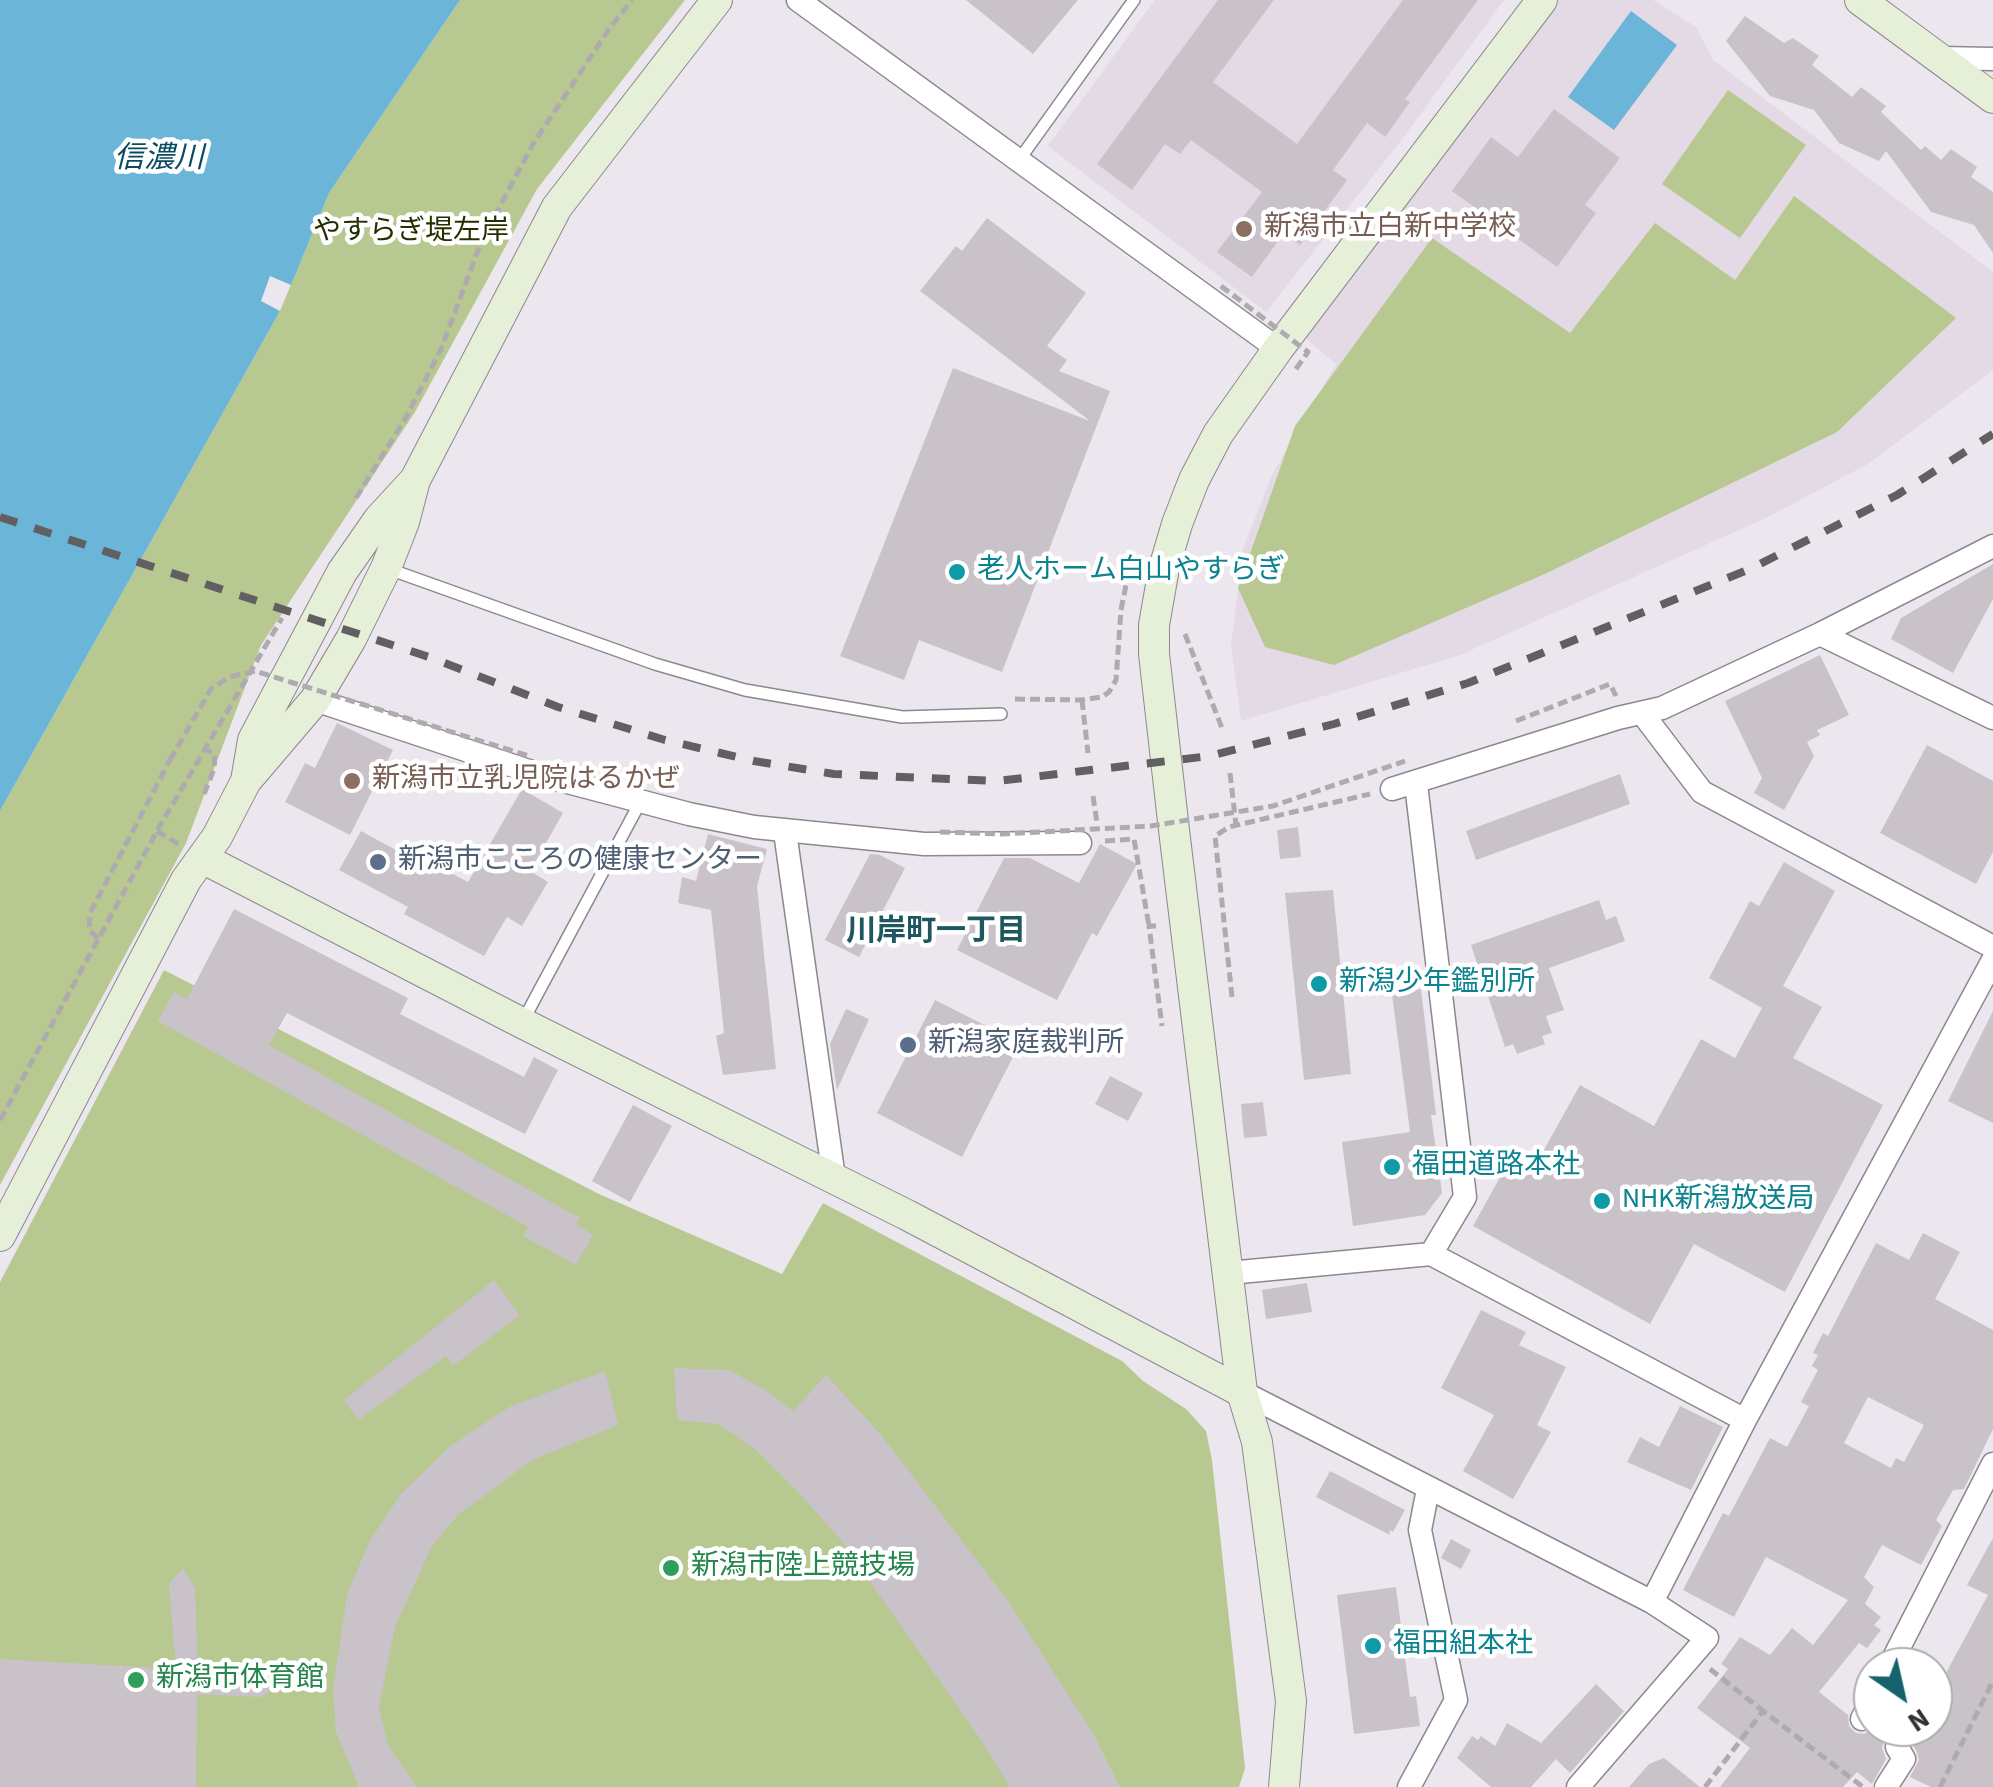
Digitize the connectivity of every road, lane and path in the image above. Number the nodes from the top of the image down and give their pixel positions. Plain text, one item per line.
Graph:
1 (717, 0) edge
2 (798, 0) edge
3 (1134, 0) edge
4 (1542, 0) edge
5 (1860, 0) edge
6 (1940, 58) junction
7 (1993, 59) edge
8 (1993, 98) edge
9 (1019, 160) junction
10 (1221, 286) dead end
11 (1286, 361) junction
12 (415, 480) junction
13 (1993, 546) edge
14 (386, 568) junction
15 (1164, 568) junction
16 (1154, 625) junction
17 (1820, 634) junction
18 (1588, 692) dead end
19 (315, 700) junction
20 (1082, 700) junction
21 (1619, 701) dead end
22 (1642, 713) junction
23 (1002, 714) joint
24 (1993, 718) edge
25 (1222, 728) dead end
26 (206, 749) dead end
27 (1088, 753) dead end
28 (529, 756) dead end
29 (1405, 761) dead end
30 (1230, 773) dead end
31 (246, 781) junction
32 (1416, 784) junction
33 (1392, 789) joint
34 (1093, 796) dead end
35 (200, 804) dead end
36 (636, 810) dead end
37 (1236, 825) junction
38 (157, 832) dead end
39 (785, 832) junction
40 (940, 832) dead end
41 (1080, 842) dead end
42 (194, 846) junction
43 (1158, 918) dead end
44 (1149, 926) junction
45 (98, 938) dead end
46 (1993, 947) edge
47 (1993, 960) edge
48 (1232, 998) dead end
49 (522, 1023) junction
50 (1162, 1026) dead end
51 (834, 1178) junction
52 (0, 1236) edge
53 (1431, 1254) junction
54 (1229, 1274) junction
55 (1242, 1392) junction
56 (1745, 1420) junction
57 (1993, 1464) edge
58 (1428, 1489) junction
59 (1652, 1602) junction
60 (1898, 1647) edge
61 (1692, 1655) junction
62 (1993, 1680) edge
63 (1763, 1711) junction
64 (1897, 1747) dead end
65 (1284, 1787) edge
66 (1409, 1787) edge
67 (1578, 1787) edge
68 (1705, 1787) edge
69 (1863, 1787) edge
70 (1886, 1787) edge
71 (1940, 1787) edge

1 - 12 street
2 - 9 street
3 - 9 lane
4 - 11 street
5 - 6 street
6 - 7 street
6 - 8 street
9 - 11 street
10 - 11 path, bridge
11 - 15 street
12 - 14 street
12 - 31 street
13 - 17 street
14 - 19 street
14 - 23 lane
15 - 16 street
15 - 20 path
16 - 25 path
16 - 54 street
17 - 22 street
17 - 24 street
18 - 21 path
19 - 31 street
19 - 39 street
20 - 23 path
20 - 27 path
22 - 32 street
22 - 46 street
26 - 35 path
28 - 45 path, bridge
29 - 40 path, bridge
30 - 37 path
31 - 42 street
32 - 33 street
32 - 53 street
33 - 37 path
34 - 44 path
36 - 49 lane
37 - 48 path
38 - 42 path
39 - 41 street
39 - 51 street
42 - 49 street
42 - 52 street
43 - 44 path
44 - 50 path
47 - 56 street
49 - 51 street
51 - 55 street
53 - 54 street
53 - 56 street
54 - 55 street
55 - 58 street
55 - 65 street
56 - 59 street
57 - 60 street
58 - 59 street
58 - 66 street
59 - 61 street
61 - 63 path
61 - 67 street
62 - 71 path
63 - 68 path
63 - 69 path
64 - 70 street

